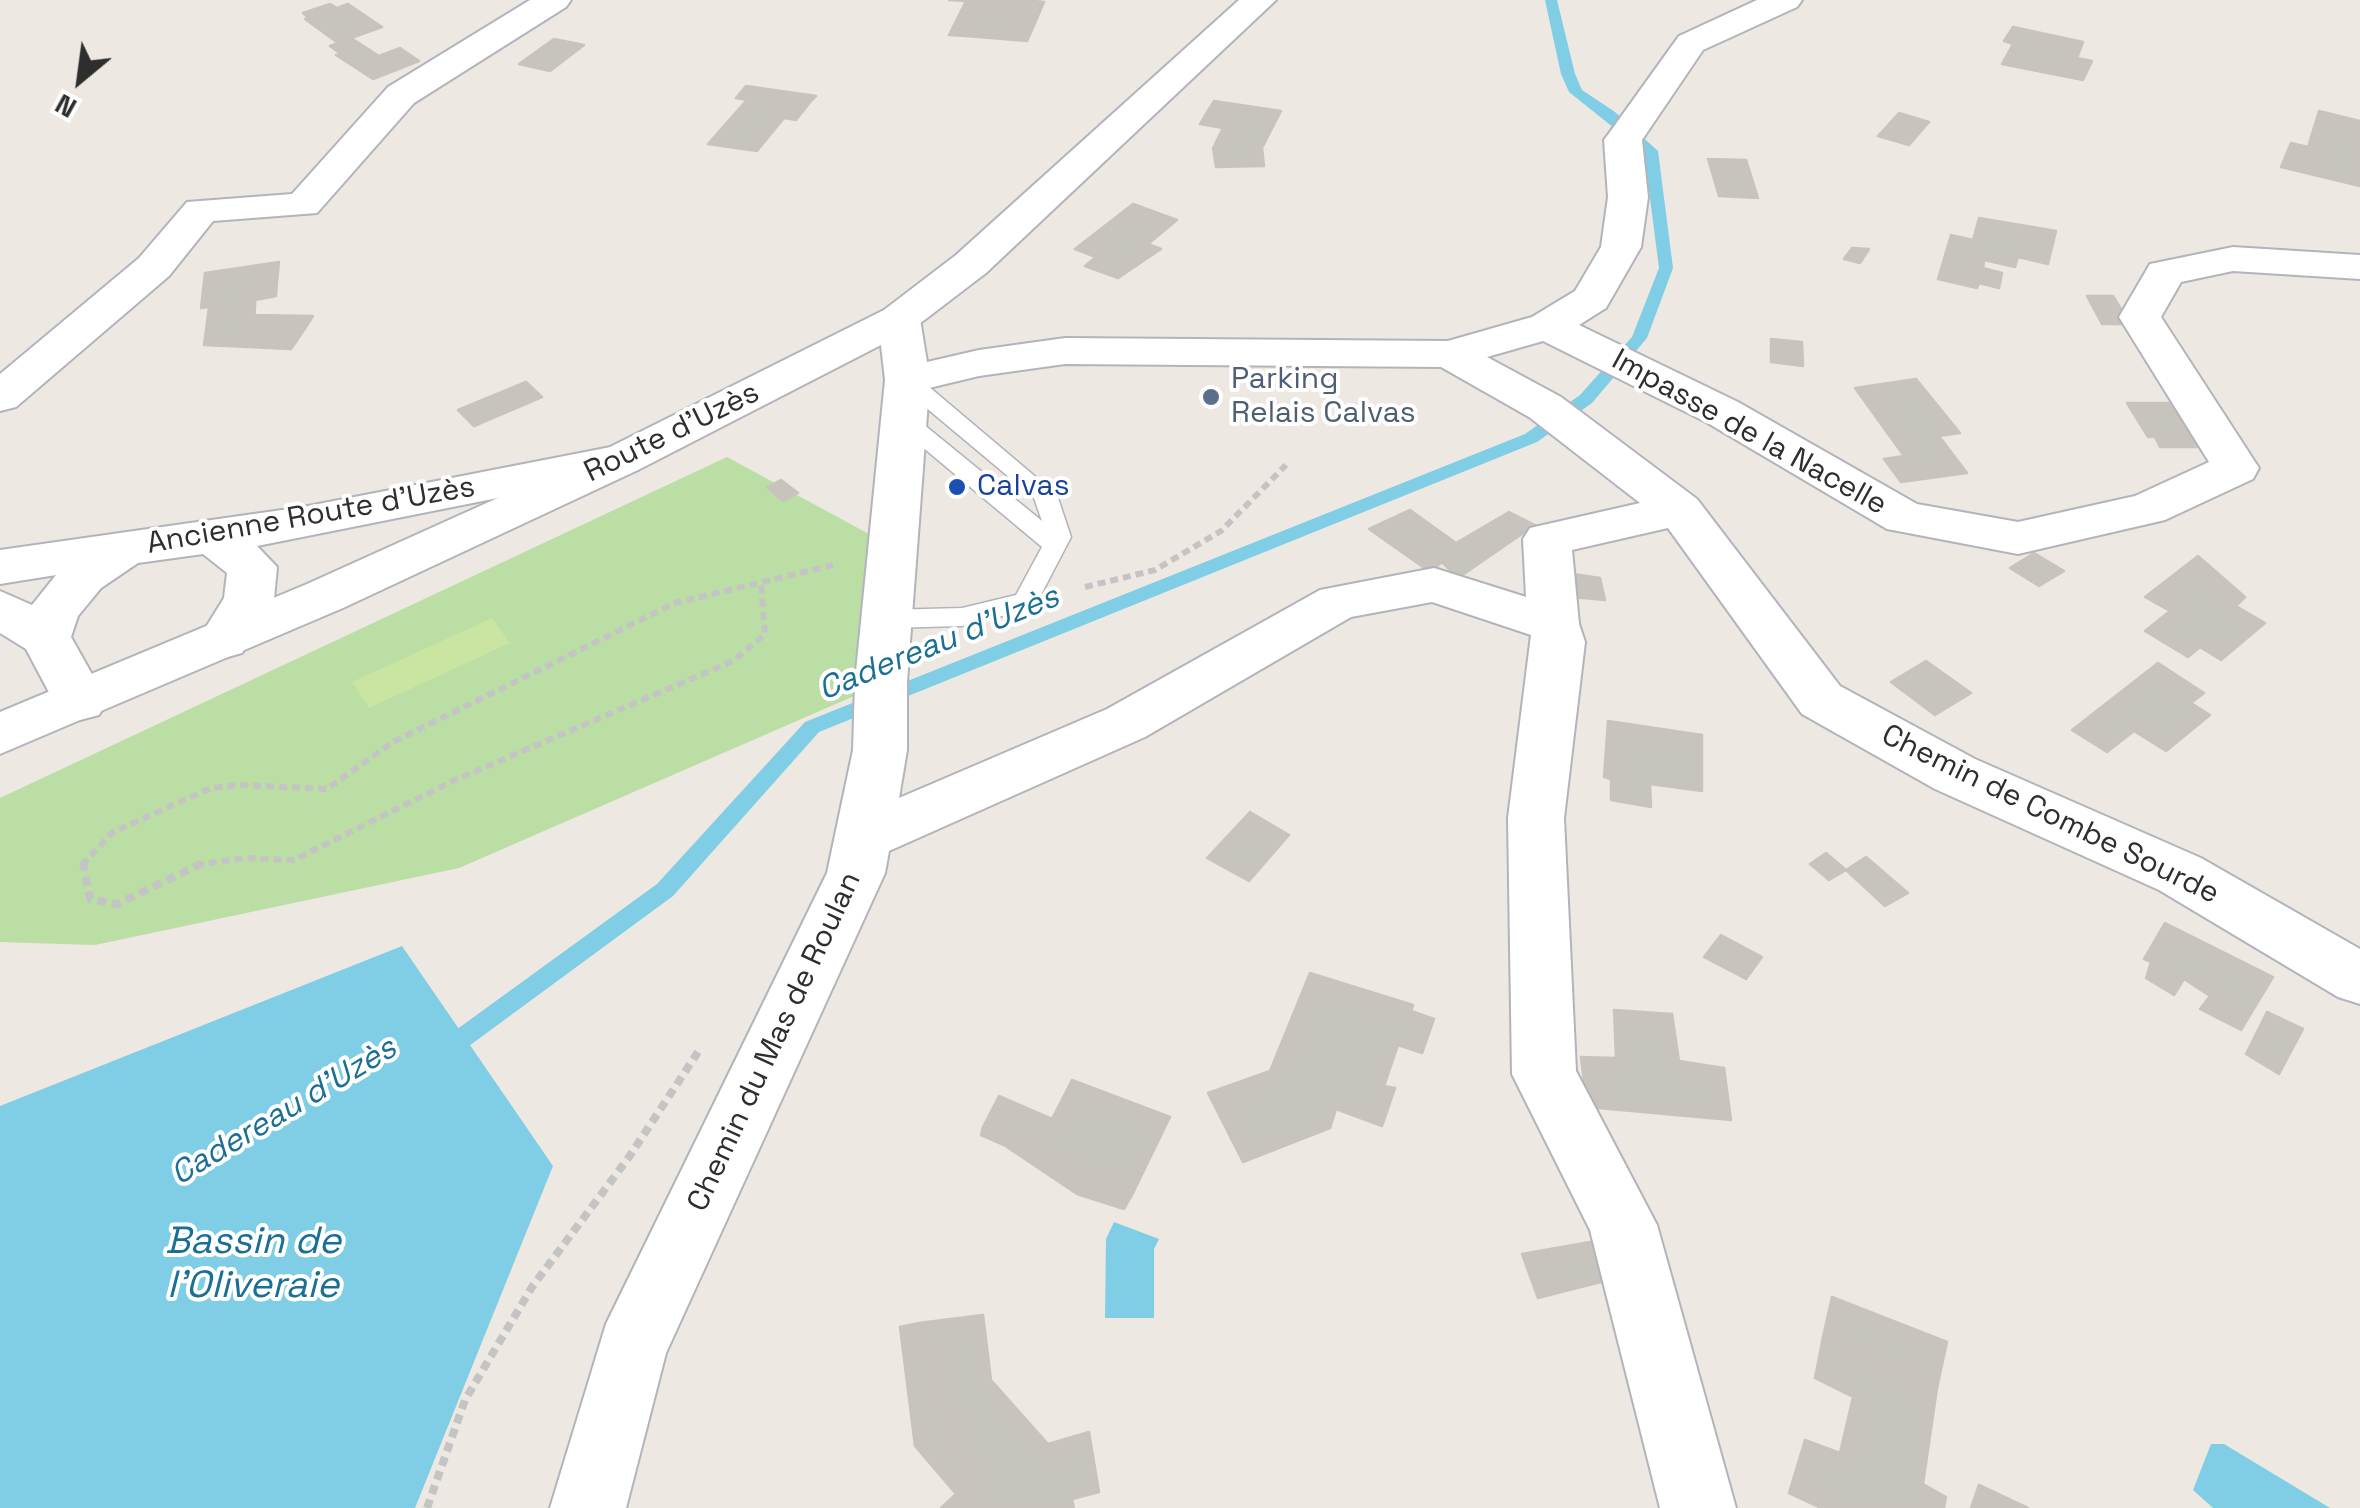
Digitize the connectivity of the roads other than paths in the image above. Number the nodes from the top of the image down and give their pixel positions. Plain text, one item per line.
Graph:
1 (554, 0) edge
2 (1259, 0) edge
3 (1785, 0) edge
4 (2360, 267) edge
5 (899, 320) junction
6 (1547, 326) junction
7 (1450, 354) junction
8 (0, 396) edge
9 (906, 400) junction
10 (621, 460) junction
11 (1680, 510) junction
12 (212, 536) junction
13 (1055, 545) junction
14 (128, 548) junction
15 (2, 576) edge
16 (886, 620) junction
17 (1554, 624) junction
18 (45, 637) junction
19 (224, 640) junction
20 (80, 701) junction
21 (0, 734) edge
22 (863, 838) junction
23 (2360, 979) edge
24 (588, 1508) edge
25 (1698, 1508) edge

1 - 8 street
2 - 5 street, Route d'Uzès
3 - 6 street
4 - 6 street, Impasse de la Nacelle
5 - 9 street, Chemin du Mas de Roulan
5 - 10 street, Route d'Uzès
6 - 7 street
7 - 9 street
7 - 11 street, Chemin de Combe Sourde
9 - 13 lane
9 - 13 lane
9 - 16 street, Chemin du Mas de Roulan
10 - 12 street, Ancienne Route d'Uzès
10 - 19 street, Route d'Uzès
11 - 17 street
11 - 23 street, Chemin de Combe Sourde
12 - 14 street, Ancienne Route d'Uzès
12 - 19 street
13 - 16 lane
14 - 15 street, Ancienne Route d'Uzès
14 - 18 street
15 - 18 street
16 - 22 street, Chemin du Mas de Roulan
17 - 22 street
17 - 25 street
18 - 20 street
19 - 20 street, Route d'Uzès
20 - 21 street, Route d'Uzès
22 - 24 street, Chemin du Mas de Roulan

